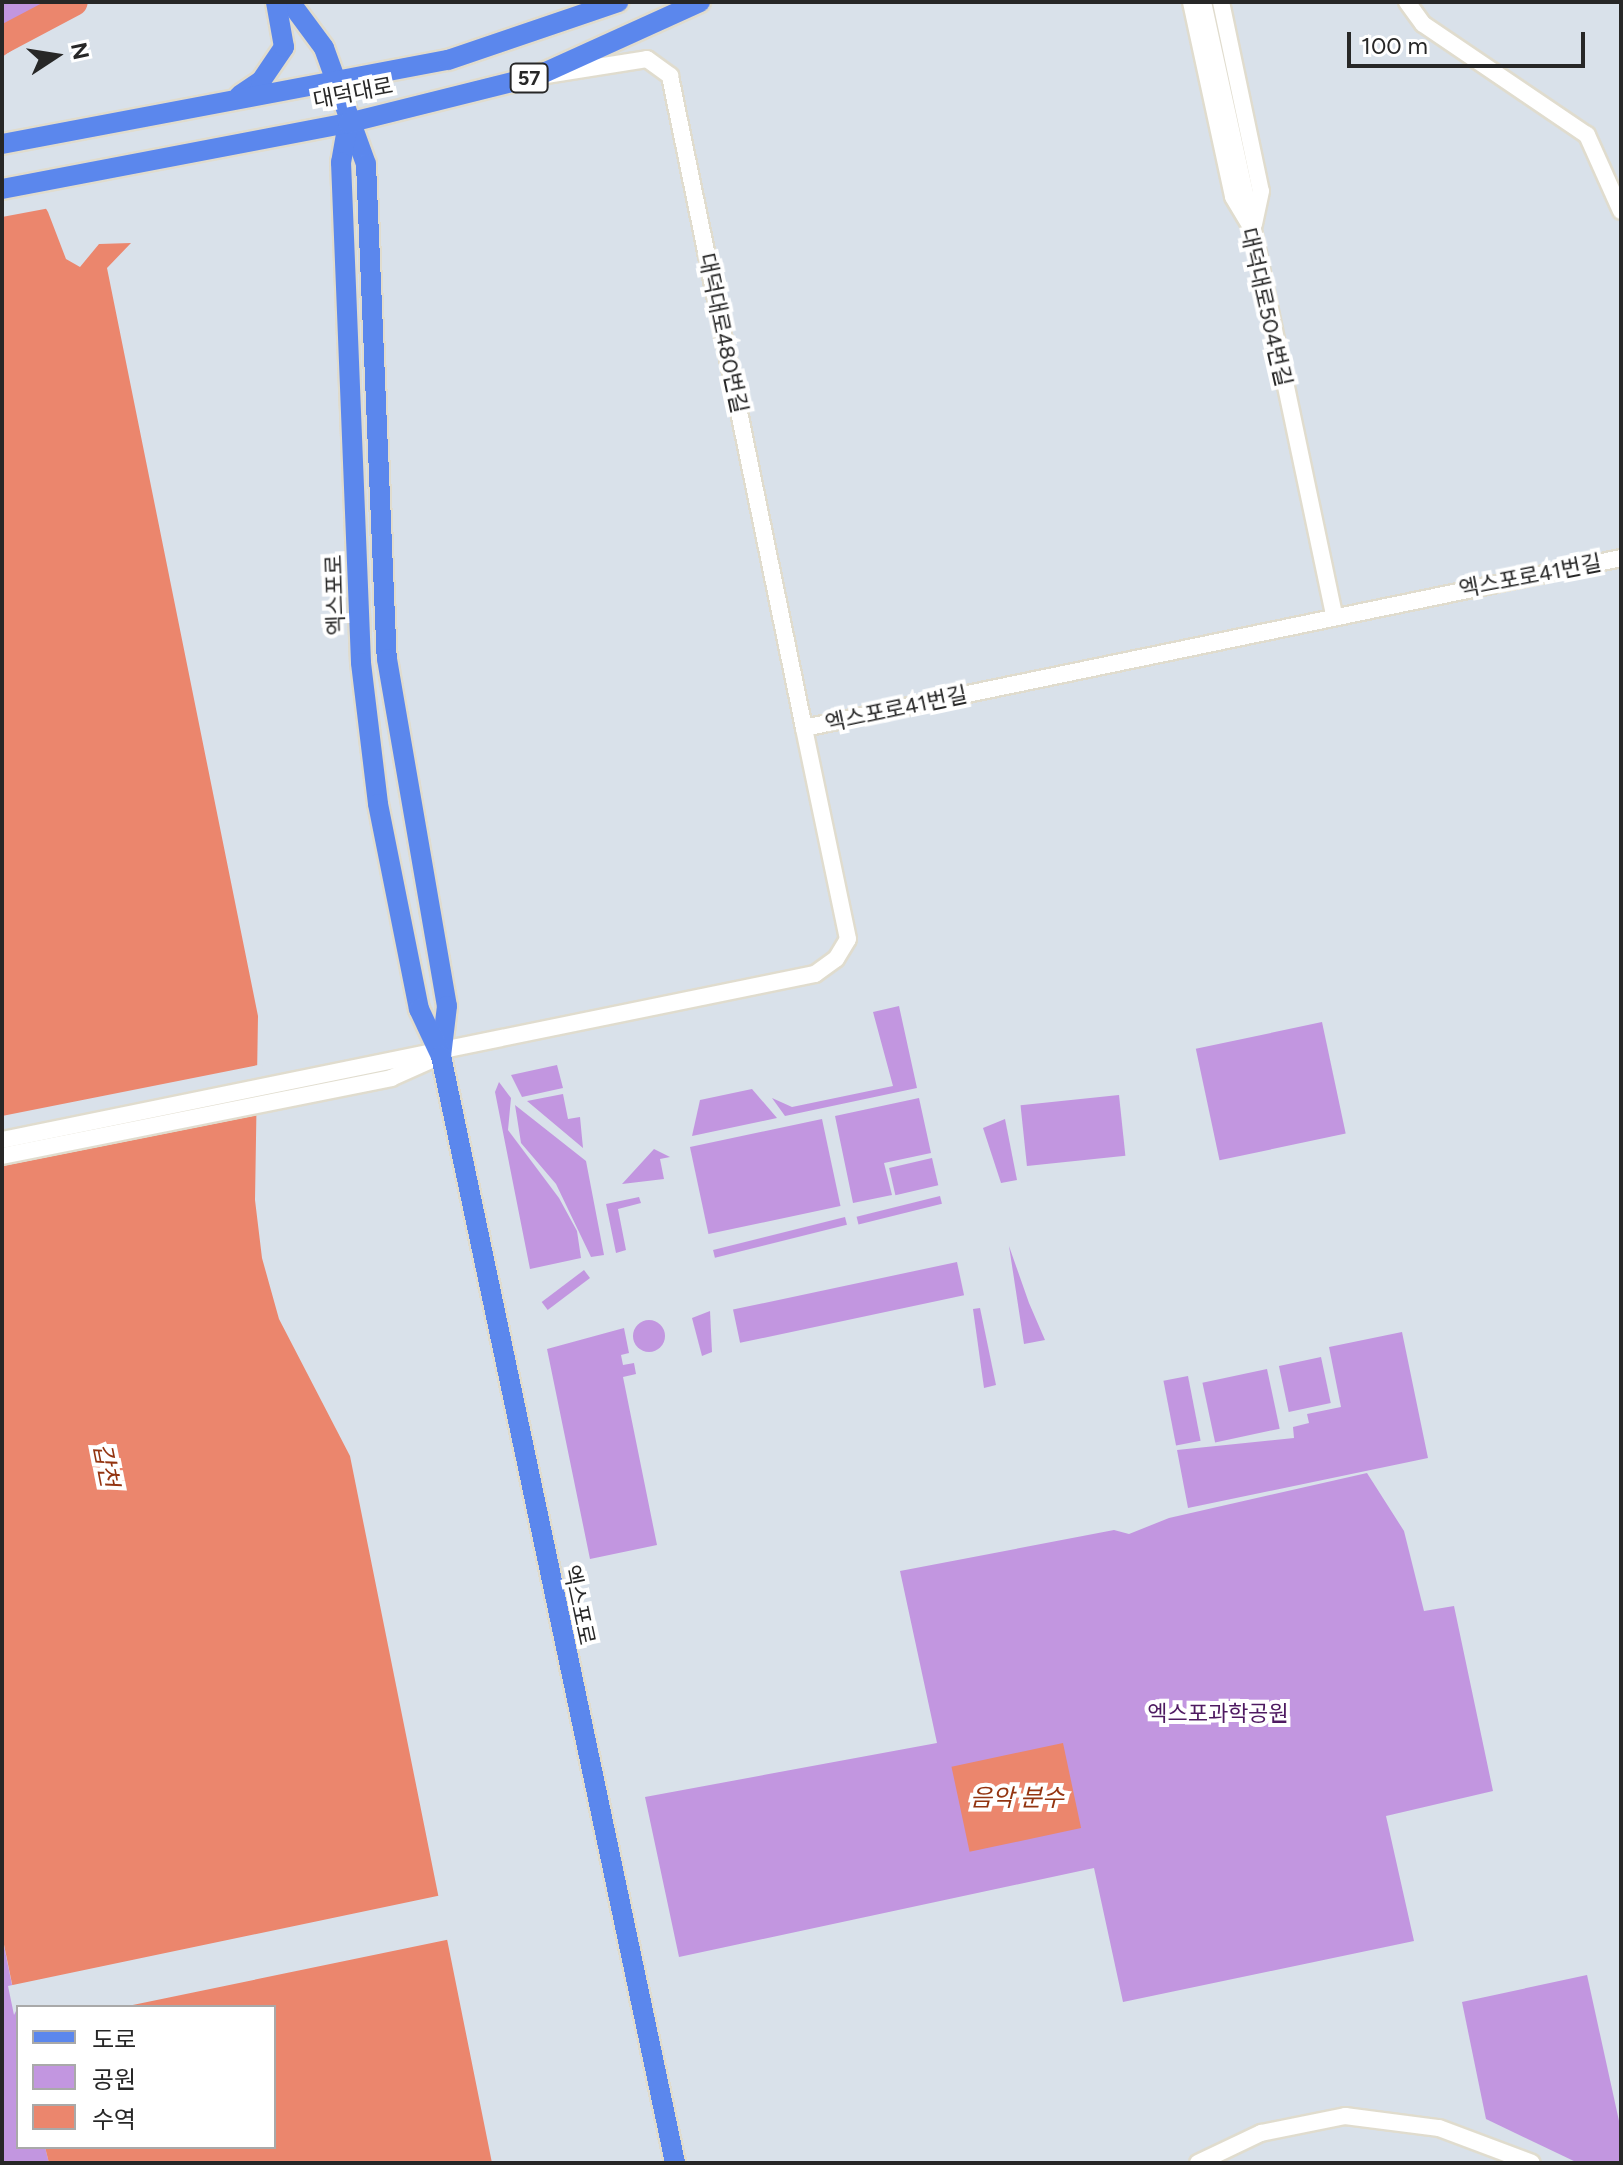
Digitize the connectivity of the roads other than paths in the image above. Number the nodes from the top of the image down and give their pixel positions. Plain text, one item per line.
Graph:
1 (276, 2) edge
2 (290, 2) edge
3 (618, 2) edge
4 (700, 2) edge
5 (1191, 2) edge
6 (1203, 2) edge
7 (1221, 2) edge
8 (1407, 2) edge
9 (537, 76) junction
10 (339, 84) junction
11 (237, 98) junction
12 (348, 123) junction
13 (2, 144) edge
14 (2, 189) edge
15 (1621, 211) edge
16 (1253, 230) junction
17 (1621, 558) edge
18 (1334, 616) junction
19 (804, 728) junction
20 (441, 1056) junction
21 (2, 1140) edge
22 (2, 1156) edge
23 (1479, 2145) junction
24 (675, 2163) edge
25 (1198, 2163) edge
26 (1498, 2163) edge
27 (1532, 2163) edge

1 - 11 main road
2 - 10 main road, 엑스포로
3 - 10 main road, 대덕대로 / 57
4 - 9 main road, 대덕대로 / 57
5 - 16 street, 대덕대로504번길
6 - 16 street
7 - 16 street
8 - 15 street
9 - 12 main road, 대덕대로 / 57
9 - 19 street, 대덕대로480번길
10 - 11 main road, 대덕대로 / 57
10 - 12 main road, 엑스포로
11 - 13 main road, 대덕대로 / 57
12 - 14 main road, 대덕대로 / 57
12 - 20 main road, 엑스포로
12 - 20 main road, 엑스포로
16 - 18 street, 대덕대로504번길
17 - 18 street, 엑스포로41번길
18 - 19 street, 엑스포로41번길
19 - 20 street, 엑스포로41번길
20 - 21 street
20 - 22 street
20 - 24 main road, 엑스포로
23 - 25 street
23 - 26 street
23 - 27 street

